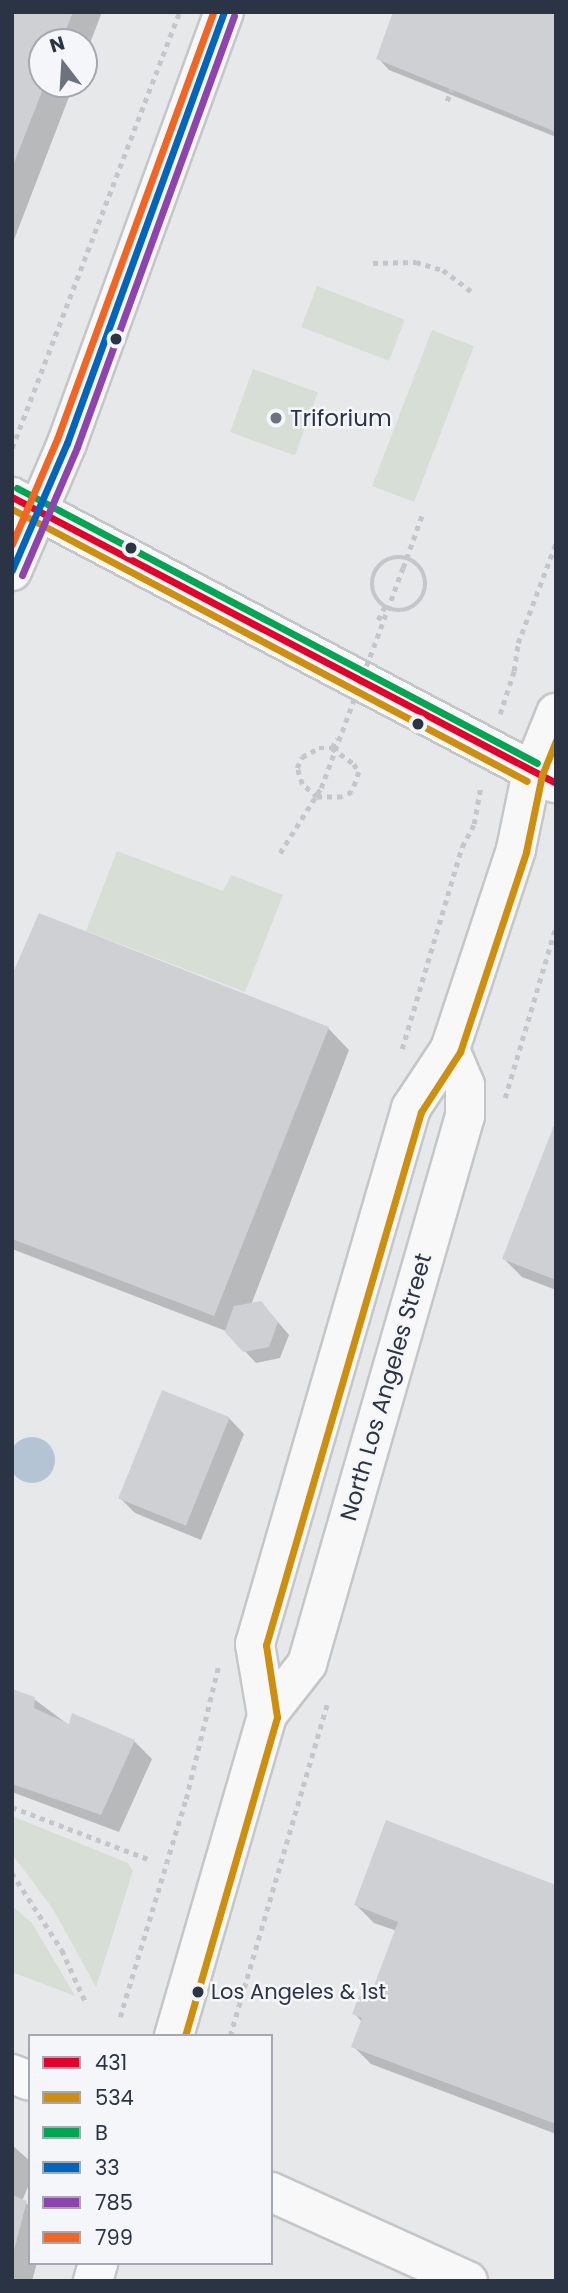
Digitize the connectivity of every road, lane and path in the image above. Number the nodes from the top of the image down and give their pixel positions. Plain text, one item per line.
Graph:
1 (179, 12) edge
2 (224, 12) edge
3 (451, 90) dead end
4 (447, 101) dead end
5 (373, 263) dead end
6 (471, 291) dead end
7 (12, 448) edge
8 (25, 504) edge
9 (422, 515) dead end
10 (556, 543) edge
11 (408, 557) junction
12 (12, 571) edge
13 (386, 606) junction
14 (378, 620) dead end
15 (518, 643) dead end
16 (556, 713) edge
17 (337, 738) dead end
18 (332, 747) junction
19 (544, 778) edge
20 (317, 797) junction
21 (280, 853) dead end
22 (450, 1049) junction
23 (267, 1715) junction
24 (12, 1807) edge
25 (148, 1859) dead end
26 (12, 1873) edge
27 (86, 2003) dead end
28 (175, 2034) edge
29 (273, 2193) edge
30 (468, 2281) edge

1 - 7 path
2 - 8 main road
3 - 4 path
5 - 6 path
8 - 12 main road
8 - 19 main road
9 - 11 path
10 - 15 path
11 - 13 path
11 - 13 path
11 - 20 path, bridge
13 - 14 path
16 - 19 main road, North Los Angeles Street
17 - 18 path
18 - 20 path
18 - 20 path
19 - 22 main road, North Los Angeles Street
20 - 21 path
22 - 23 main road, North Los Angeles Street
22 - 23 main road, North Los Angeles Street
23 - 28 main road, North Los Angeles Street
24 - 25 path
26 - 27 path
29 - 30 main road

